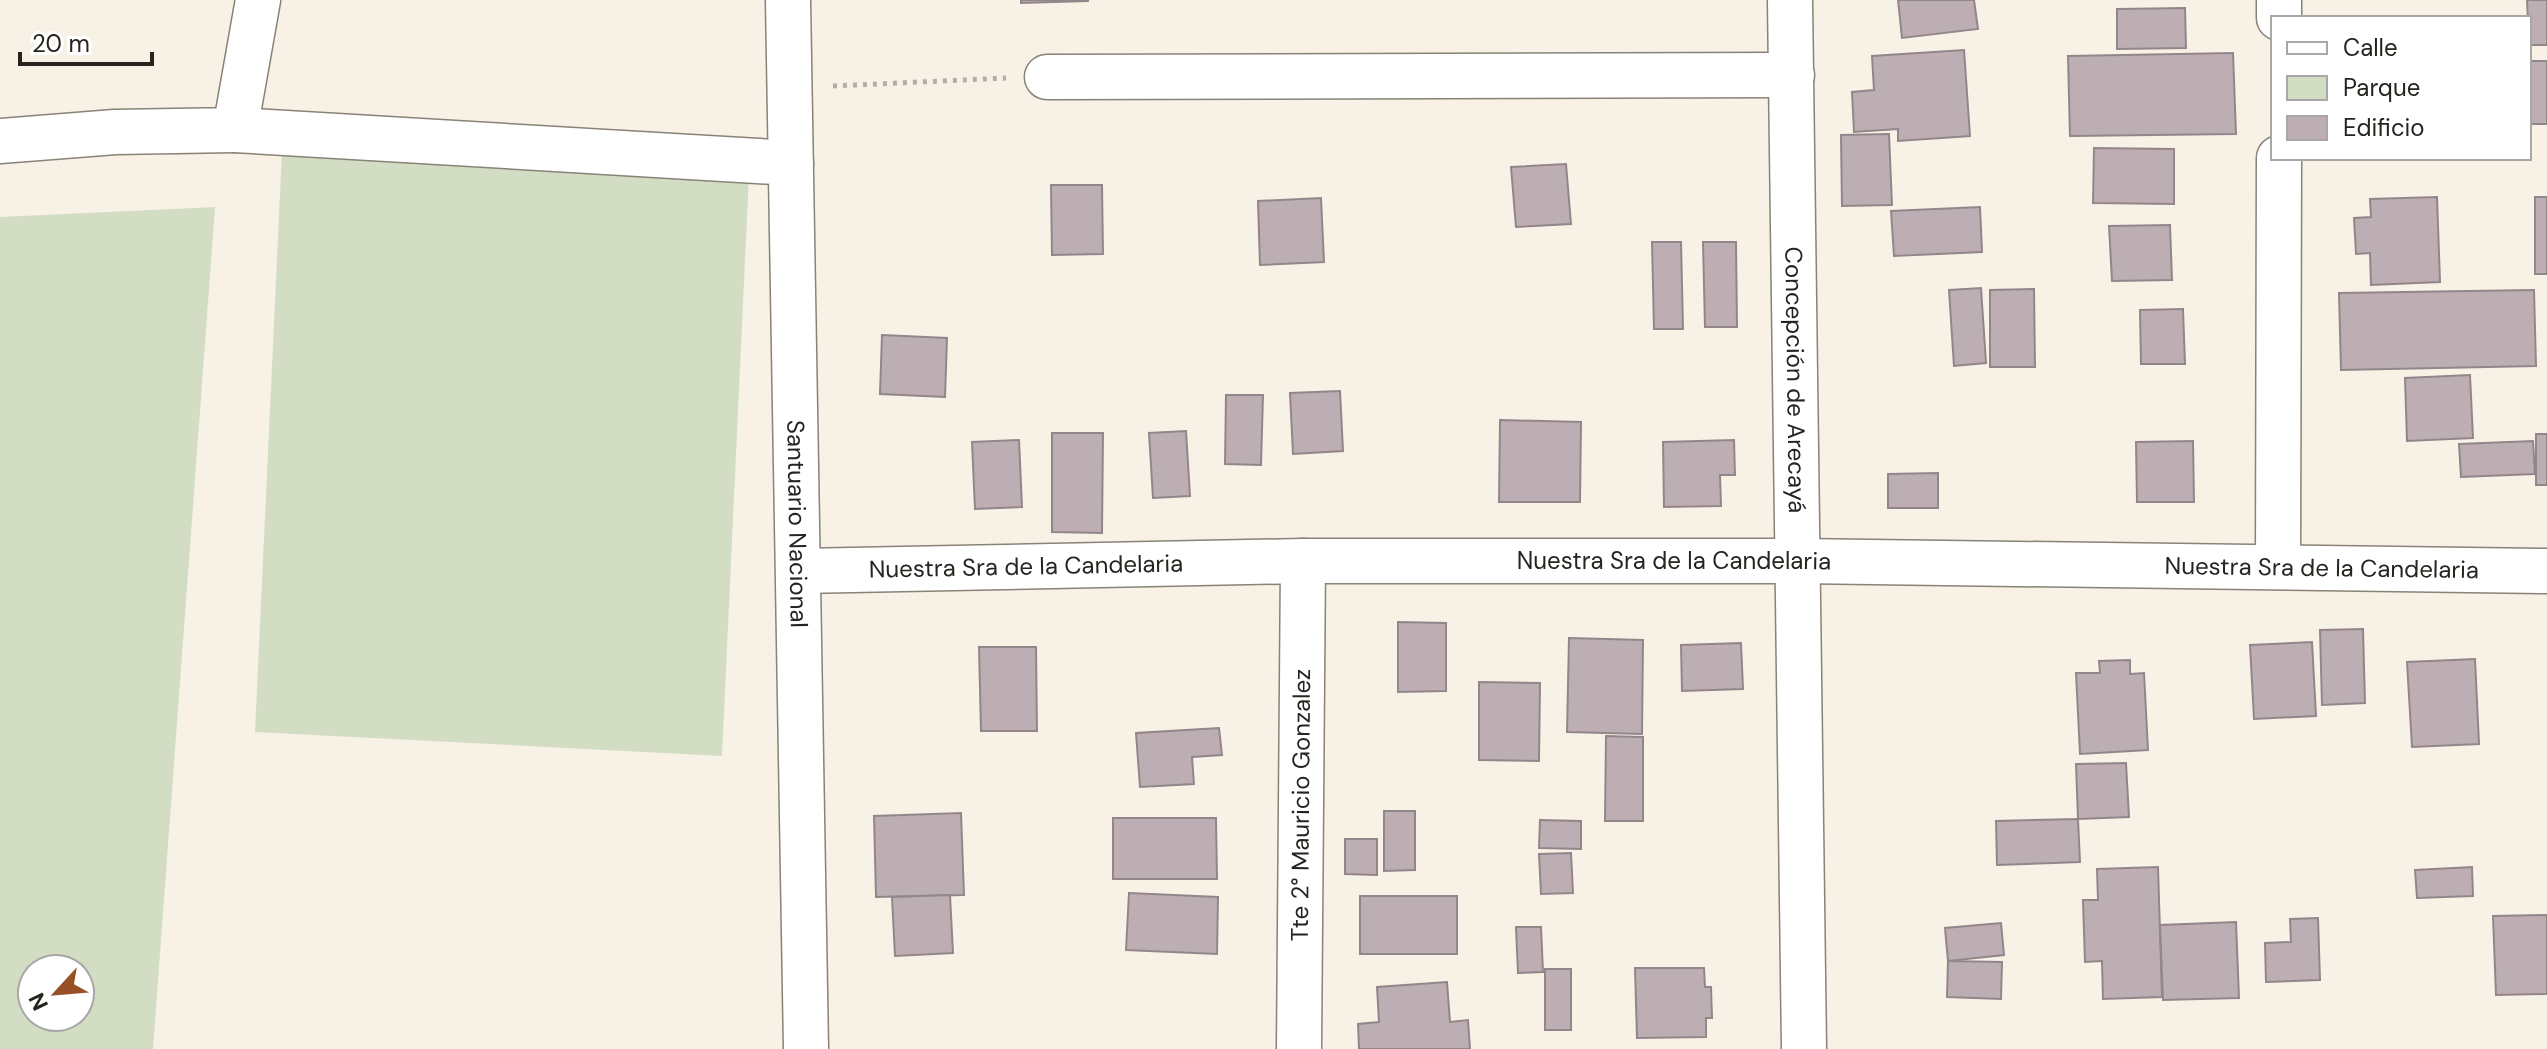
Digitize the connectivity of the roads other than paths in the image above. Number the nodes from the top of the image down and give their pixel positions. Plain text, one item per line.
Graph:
1 (258, 0) edge
2 (788, 0) edge
3 (1790, 0) edge
4 (1792, 75) junction
5 (1047, 77) road end
6 (235, 130) junction
7 (0, 141) edge
8 (2279, 160) edge
9 (791, 163) junction
10 (1303, 561) junction
11 (1799, 561) junction
12 (2278, 567) junction
13 (800, 571) junction
14 (2547, 571) edge
15 (806, 1049) edge
16 (1299, 1049) edge
17 (1804, 1049) edge

1 - 6 street
2 - 9 street, Santuario Nacional
3 - 4 street, Concepción de Arecayá
4 - 5 street
4 - 11 street, Concepción de Arecayá
6 - 7 street
6 - 9 street
8 - 12 street
9 - 13 street, Santuario Nacional
10 - 11 street, Nuestra Sra de la Candelaria
10 - 13 street, Nuestra Sra de la Candelaria
10 - 16 street, Tte 2° Mauricio Gonzalez
11 - 12 street, Nuestra Sra de la Candelaria
11 - 17 street, Concepción de Arecayá
12 - 14 street, Nuestra Sra de la Candelaria
13 - 15 street, Santuario Nacional

